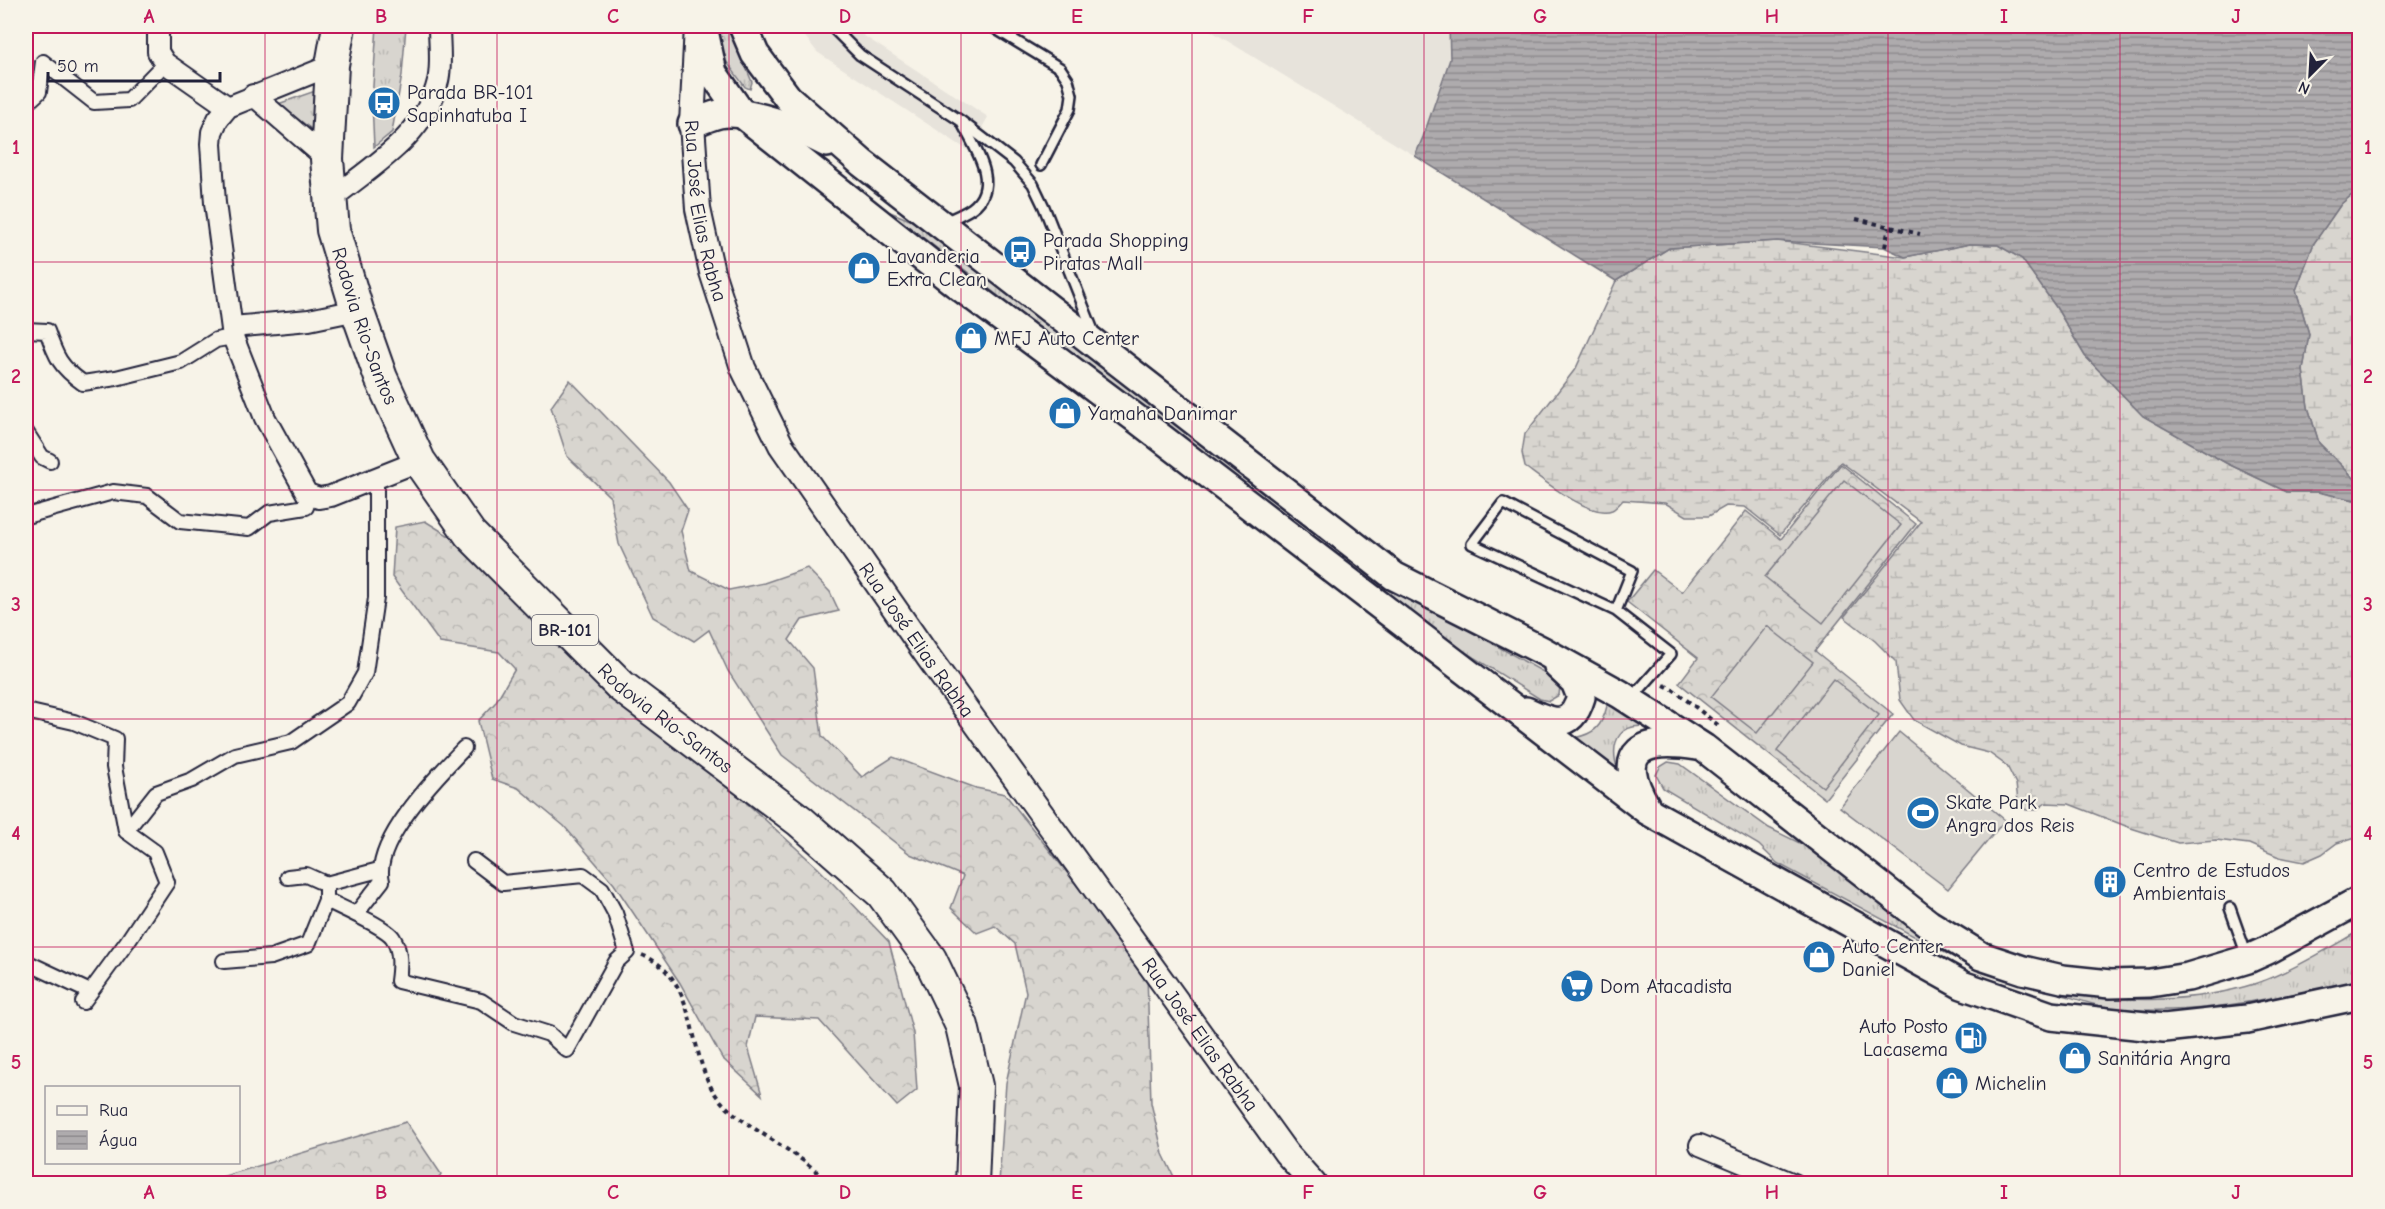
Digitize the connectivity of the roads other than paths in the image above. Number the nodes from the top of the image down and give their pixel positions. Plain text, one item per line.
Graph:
1 (339, 26) edge
2 (439, 26) edge
3 (697, 26) edge
4 (703, 26) edge
5 (743, 26) edge
6 (831, 26) edge
7 (991, 26) edge
8 (154, 29) edge
9 (165, 63) junction
10 (332, 65) junction
11 (253, 95) junction
12 (26, 104) edge
13 (228, 107) junction
14 (741, 113) junction
15 (961, 121) junction
16 (692, 124) junction
17 (327, 159) junction
18 (862, 163) junction
19 (1041, 165) dead end
20 (331, 199) junction
21 (941, 224) junction
22 (357, 310) junction
23 (26, 330) edge
24 (233, 332) junction
25 (1101, 349) junction
26 (26, 432) edge
27 (50, 461) dead end
28 (419, 461) junction
29 (376, 479) junction
30 (305, 492) junction
31 (26, 516) edge
32 (1616, 611) junction
33 (1541, 650) junction
34 (1630, 700) junction
35 (1504, 701) junction
36 (26, 711) edge
37 (464, 748) dead end
38 (1704, 748) junction
39 (1648, 811) junction
40 (126, 831) junction
41 (474, 861) dead end
42 (379, 870) junction
43 (288, 877) dead end
44 (326, 884) junction
45 (326, 900) junction
46 (2360, 900) edge
47 (2230, 908) dead end
48 (356, 914) junction
49 (2248, 959) junction
50 (224, 961) dead end
51 (26, 962) edge
52 (2360, 995) edge
53 (1700, 1145) dead end
54 (972, 1184) edge
55 (1314, 1184) edge
56 (1794, 1184) edge

1 - 10 highway, Rodovia Rio-Santos / BR-101
2 - 20 street
3 - 16 street, Rua José Elias Rabha
4 - 14 main road
5 - 18 main road
6 - 15 lane
7 - 19 lane
8 - 9 street
9 - 12 street
9 - 13 street
10 - 11 street
10 - 17 highway, Rodovia Rio-Santos / BR-101
11 - 13 street
11 - 17 street
13 - 24 street
14 - 16 main road
14 - 18 main road
14 - 35 main road
15 - 21 lane
15 - 25 lane
16 - 55 street, Rua José Elias Rabha
17 - 20 highway, Rodovia Rio-Santos / BR-101
18 - 21 main road
20 - 22 highway, Rodovia Rio-Santos / BR-101
21 - 25 main road
22 - 24 street
22 - 28 highway, Rodovia Rio-Santos / BR-101
23 - 24 street
24 - 30 street
25 - 33 main road
26 - 27 street
28 - 29 street
28 - 54 highway, Rodovia Rio-Santos / BR-101
29 - 30 street
29 - 40 street
30 - 31 street
32 - 32 lane
32 - 34 lane
33 - 34 main road
33 - 35 main road
34 - 38 main road
35 - 39 main road
36 - 40 street
37 - 42 street
38 - 39 main road
38 - 49 main road
39 - 52 main road
40 - 51 street
41 - 48 street
42 - 44 street
42 - 48 street
43 - 44 street
44 - 45 street
45 - 48 street
45 - 50 street
46 - 49 main road
47 - 49 lane
53 - 56 street

